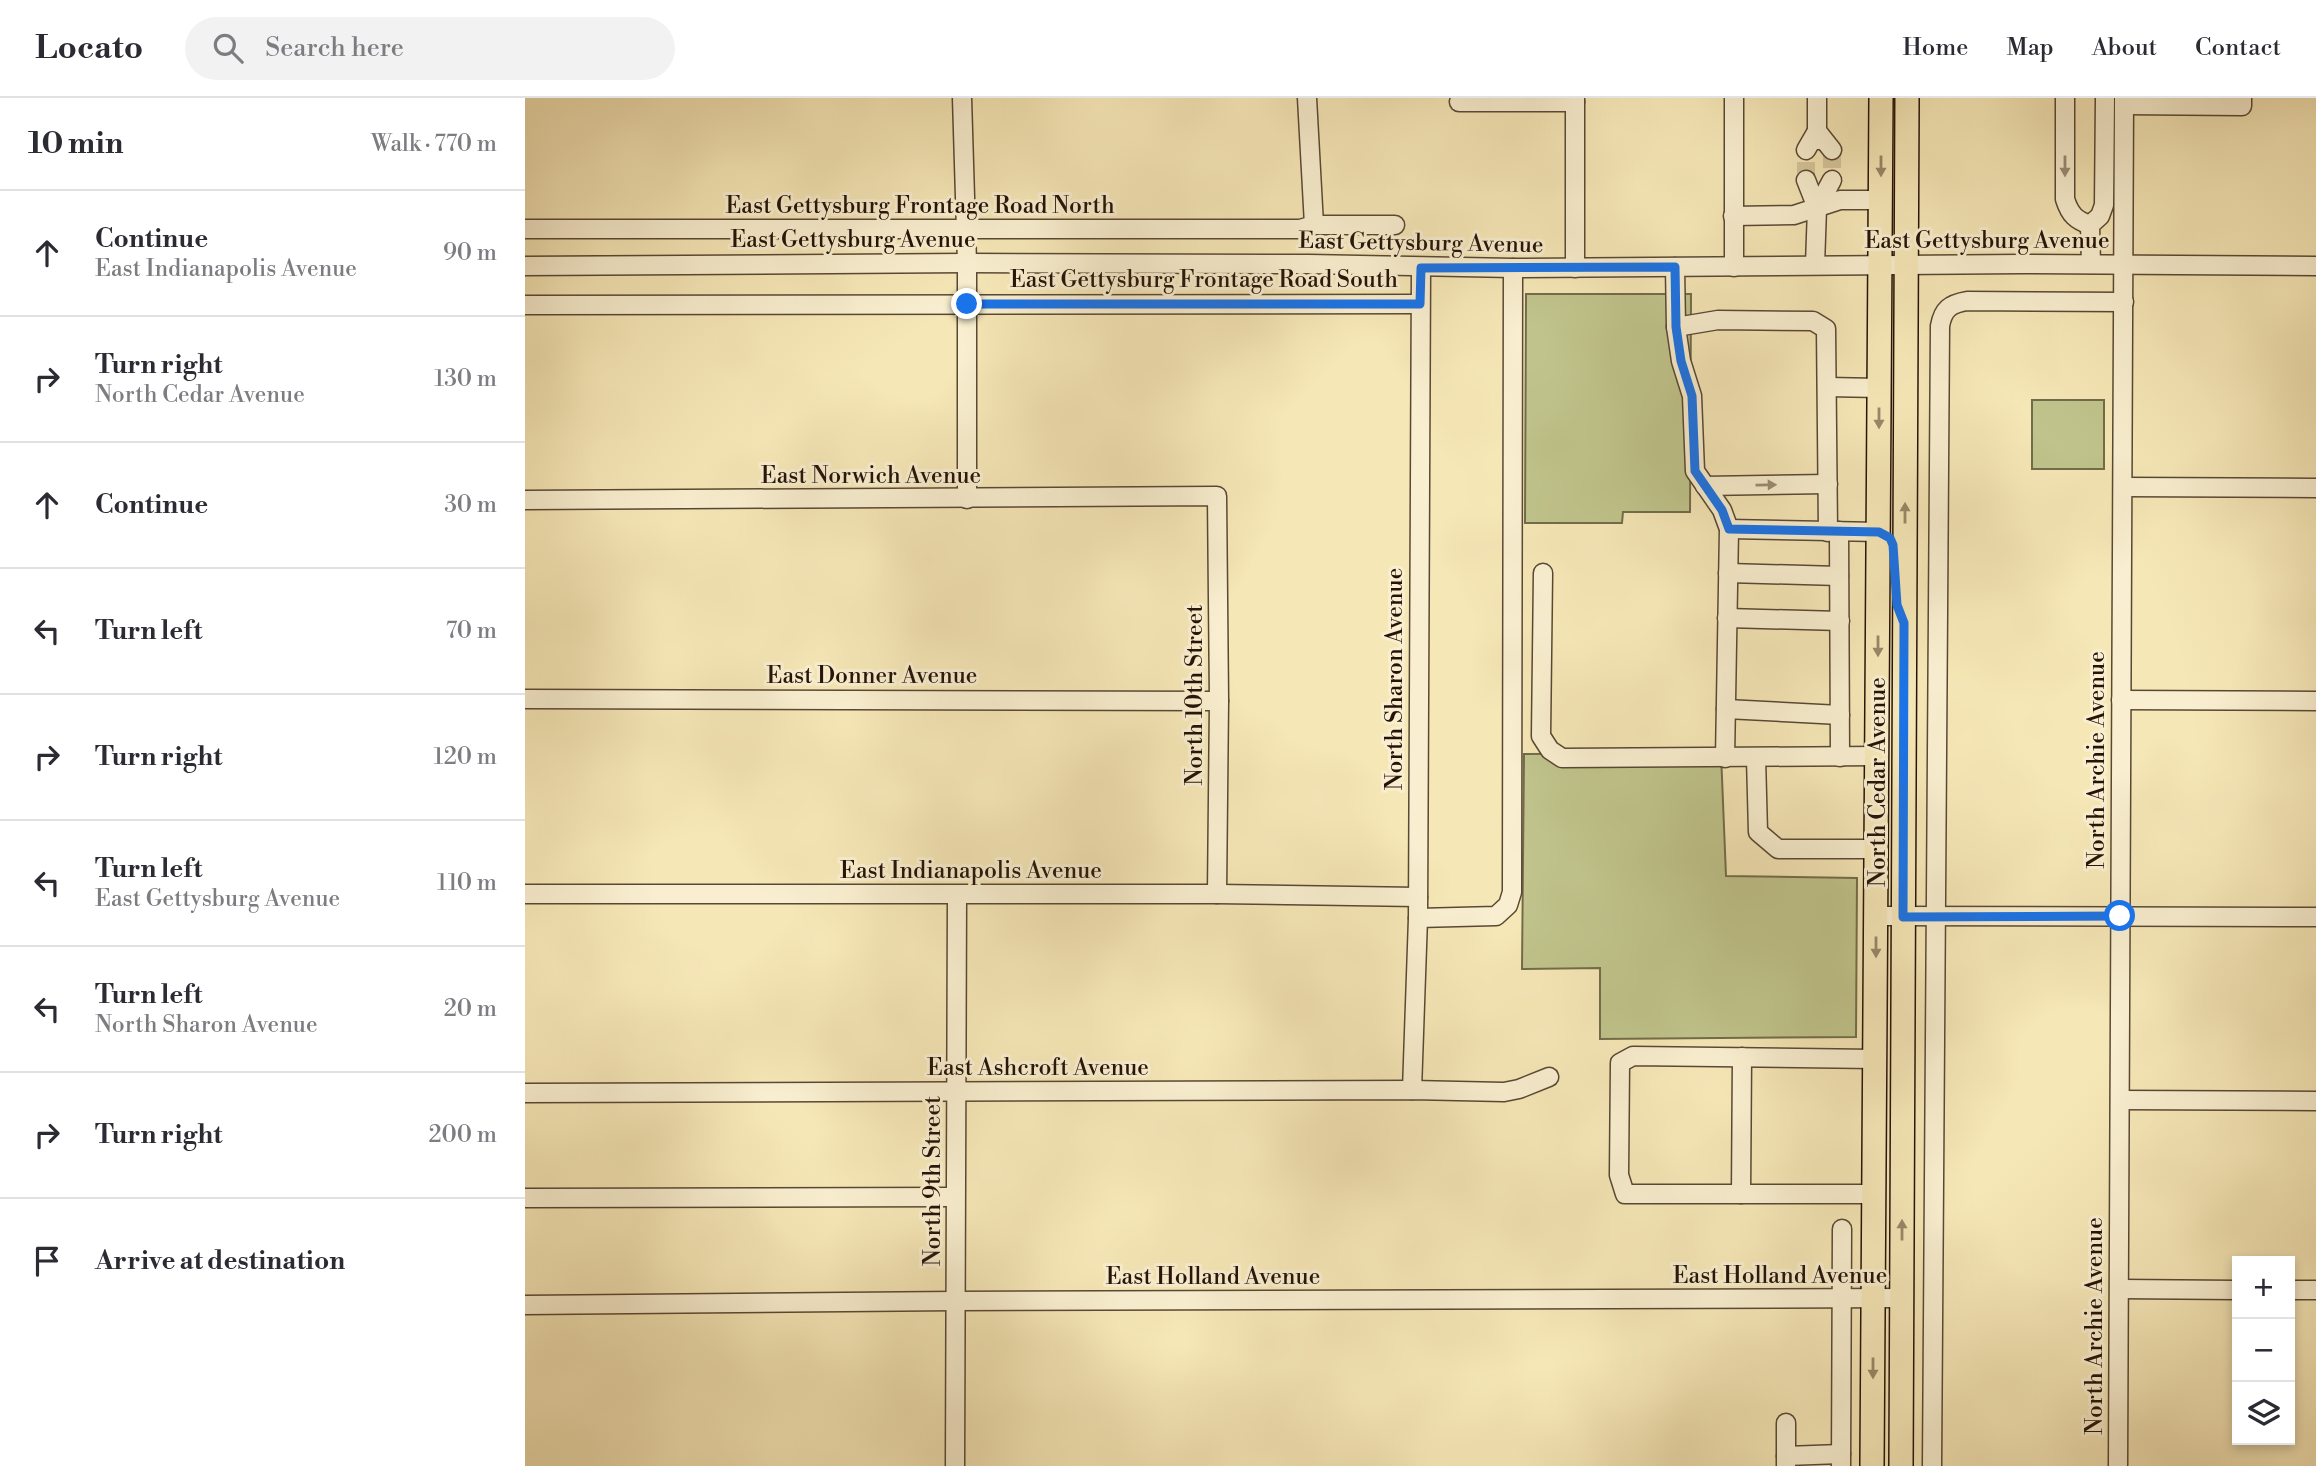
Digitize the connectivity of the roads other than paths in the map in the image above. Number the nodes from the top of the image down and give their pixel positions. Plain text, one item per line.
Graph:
1 (962, 98) edge
2 (1307, 98) edge
3 (1734, 98) edge
4 (1817, 98) edge
5 (1881, 98) edge
6 (1907, 98) edge
7 (2065, 98) edge
8 (2105, 98) edge
9 (2242, 98) edge
10 (1575, 100) edge
11 (1459, 102) dead end
12 (2124, 102) edge
13 (1819, 150) tunnel mouth
14 (1818, 180) tunnel mouth
15 (1880, 200) junction
16 (1817, 208) junction
17 (1733, 216) junction
18 (1314, 225) junction
19 (1395, 225) dead end
20 (2090, 225) junction
21 (525, 229) edge
22 (966, 229) junction
23 (967, 262) junction
24 (2123, 263) junction
25 (1880, 264) junction
26 (1906, 264) junction
27 (2091, 264) junction
28 (1815, 265) junction
29 (525, 266) edge
30 (2316, 266) edge
31 (1675, 267) junction
32 (1734, 267) junction
33 (1421, 268) junction
34 (1513, 268) junction
35 (1575, 268) junction
36 (2124, 302) junction
37 (967, 304) junction
38 (1420, 304) junction
39 (525, 305) edge
40 (1676, 327) junction
41 (1828, 387) junction
42 (1880, 388) junction
43 (1828, 484) junction
44 (1705, 485) junction
45 (2123, 487) junction
46 (2316, 488) edge
47 (1217, 496) joint
48 (967, 499) junction
49 (525, 500) edge
50 (1729, 529) junction
51 (1834, 531) junction
52 (1879, 532) junction
53 (1543, 573) dead end
54 (1728, 573) junction
55 (1839, 576) junction
56 (1727, 618) junction
57 (1840, 621) junction
58 (1904, 623) junction
59 (525, 699) edge
60 (1219, 701) junction
61 (2121, 701) junction
62 (2316, 701) edge
63 (1725, 709) junction
64 (1840, 715) junction
65 (1877, 756) junction
66 (1840, 757) junction
67 (1724, 758) junction
68 (1756, 758) junction
69 (1877, 849) junction
70 (525, 894) edge
71 (1217, 894) junction
72 (957, 896) junction
73 (1418, 897) junction
74 (1876, 916) junction
75 (1935, 916) junction
76 (2120, 916) junction
77 (1903, 917) junction
78 (2316, 917) edge
79 (1418, 918) junction
80 (1742, 1057) junction
81 (1875, 1059) junction
82 (1549, 1077) dead end
83 (1412, 1090) junction
84 (957, 1092) junction
85 (525, 1093) edge
86 (2120, 1100) junction
87 (2316, 1101) edge
88 (1741, 1194) junction
89 (1874, 1194) junction
90 (955, 1196) junction
91 (525, 1198) edge
92 (1842, 1229) dead end
93 (2120, 1289) junction
94 (2232, 1290) edge
95 (2295, 1290) edge
96 (2316, 1290) edge
97 (1902, 1298) junction
98 (1842, 1299) junction
99 (1874, 1299) junction
100 (957, 1301) junction
101 (525, 1306) edge
102 (1786, 1423) dead end
103 (1841, 1460) edge
104 (1786, 1461) edge
105 (955, 1466) edge
106 (1873, 1466) edge
107 (1901, 1466) edge
108 (1932, 1466) edge
109 (2118, 1466) edge

1 - 22 street
2 - 18 street
3 - 17 street
4 - 13 street
5 -> 15 main road, North Cedar Avenue
6 - 26 main road, North Cedar Avenue
7 -> 20 street
8 - 20 street
9 - 12 street
10 - 11 street
10 - 35 street
12 - 24 street, North Archie Avenue
14 - 16 street
15 - 16 street
15 - 25 main road, North Cedar Avenue
16 - 17 street
16 - 28 street
17 - 32 street
18 - 19 street, East Gettysburg Frontage Road North
18 - 22 street, East Gettysburg Frontage Road North
20 - 27 street
21 - 22 street, East Gettysburg Frontage Road North
22 - 23 street
23 - 29 street, East Gettysburg Avenue
23 - 33 street, East Gettysburg Avenue
23 - 37 street
24 - 27 street, East Gettysburg Avenue
24 - 30 street, East Gettysburg Avenue
24 - 36 street, North Archie Avenue
25 - 26 street, East Gettysburg Avenue
25 - 28 street, East Gettysburg Avenue
25 - 42 main road, North Cedar Avenue
26 - 27 street, East Gettysburg Avenue
58 -> 26 main road, North Cedar Avenue
28 - 32 street, East Gettysburg Avenue
31 - 32 street, East Gettysburg Avenue
31 - 35 street, East Gettysburg Avenue
31 - 40 street
33 - 34 street, East Gettysburg Avenue
33 - 38 street, North Sharon Avenue
34 - 35 street, East Gettysburg Avenue
34 - 79 street
36 - 45 street, North Archie Avenue
36 - 75 street
37 - 38 street, East Gettysburg Frontage Road South
37 - 39 street, East Gettysburg Frontage Road South
37 - 48 street
38 - 73 street, North Sharon Avenue
40 - 41 street
40 - 44 street
41 - 42 street
41 - 43 street
42 -> 52 main road, North Cedar Avenue
44 -> 43 street
43 - 51 street
44 - 50 street
45 - 46 street
45 - 61 street, North Archie Avenue
47 - 48 street, East Norwich Avenue
47 - 60 street, North 10th Street
48 - 49 street, East Norwich Avenue
50 - 51 street
50 - 54 street
51 - 52 street
51 - 55 street
52 - 58 main road
52 -> 65 main road, North Cedar Avenue
53 - 67 street
54 - 55 street
54 - 56 street
55 - 57 street
56 - 57 street
56 - 63 street
57 - 64 street
58 - 77 main road, North Cedar Avenue
59 - 60 street, East Donner Avenue
60 - 71 street, North 10th Street
61 - 62 street
61 - 76 street, North Archie Avenue
63 - 64 street
63 - 67 street
64 - 66 street
65 - 66 street
65 - 69 main road, North Cedar Avenue
66 - 68 street
67 - 68 street
68 - 69 street
69 - 74 main road, North Cedar Avenue
70 - 72 street, East Indianapolis Avenue
71 - 72 street, East Indianapolis Avenue
71 - 73 street, East Indianapolis Avenue
72 - 84 street, North 9th Street
73 - 79 street, North Sharon Avenue
74 - 77 street
74 -> 81 main road, North Cedar Avenue
75 - 76 street
75 - 77 street
75 - 108 street
76 - 78 street
76 - 86 street, North Archie Avenue
97 -> 77 main road, North Cedar Avenue
79 - 83 street, North Sharon Avenue
80 - 81 street
80 - 88 street
80 - 88 street
81 - 89 main road, North Cedar Avenue
82 - 83 street, East Ashcroft Avenue
83 - 84 street, East Ashcroft Avenue
84 - 85 street, East Ashcroft Avenue
84 - 90 street, North 9th Street
86 - 87 street
86 - 93 street, North Archie Avenue
88 - 89 street
89 - 99 main road, North Cedar Avenue
90 - 91 street
90 - 100 street, North 9th Street
92 - 98 street
93 - 94 street
93 - 109 street, North Archie Avenue
95 - 96 street
97 - 99 street, East Holland Avenue
97 - 107 main road, North Cedar Avenue
98 - 99 street, East Holland Avenue
98 - 100 street, East Holland Avenue
98 - 103 street
99 -> 106 main road, North Cedar Avenue
100 - 101 street, East Holland Avenue
100 - 105 street, North 9th Street
102 - 104 street
103 - 104 street

